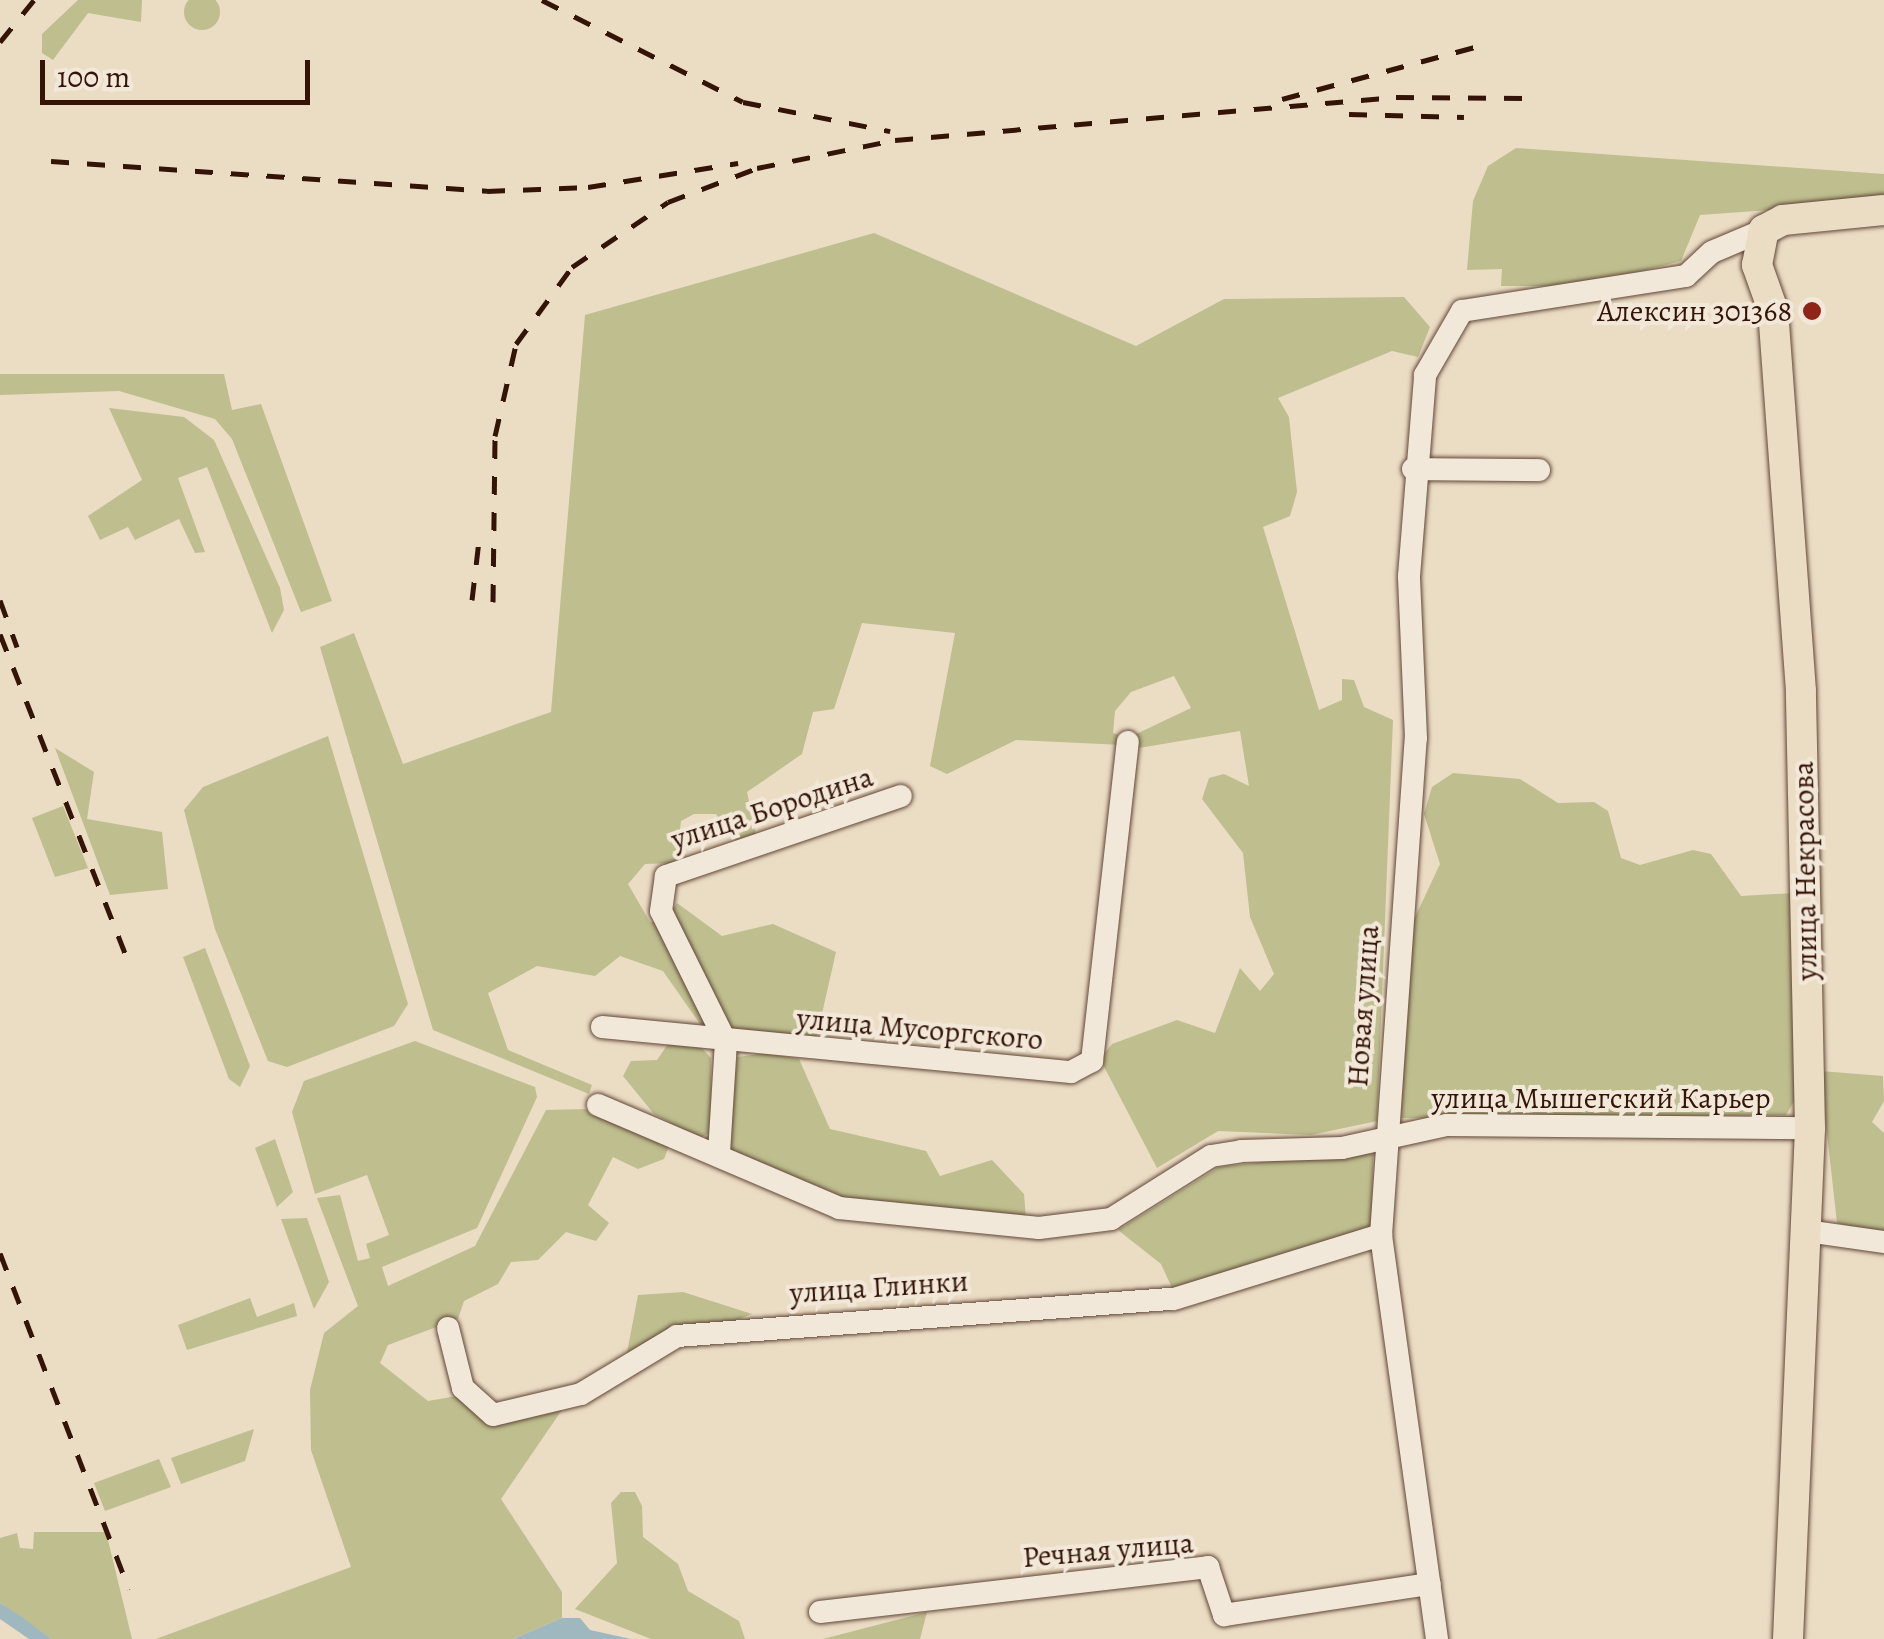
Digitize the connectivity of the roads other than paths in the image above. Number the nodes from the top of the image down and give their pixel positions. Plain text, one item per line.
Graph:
1 (1884, 210) edge
2 (1764, 230) junction
3 (1413, 469) junction
4 (1540, 470) dead end
5 (1128, 742) dead end
6 (901, 796) dead end
7 (602, 1027) dead end
8 (726, 1042) junction
9 (598, 1105) dead end
10 (1810, 1128) junction
11 (1385, 1134) junction
12 (719, 1154) junction
13 (1806, 1231) junction
14 (1381, 1235) junction
15 (1884, 1242) edge
16 (448, 1328) dead end
17 (1430, 1584) junction
18 (820, 1612) dead end
19 (1438, 1639) edge
20 (1788, 1639) edge

1 - 2 main road
2 - 3 street, Новая улица
2 - 10 main road, улица Некрасова
3 - 4 street
3 - 11 street, Новая улица
5 - 8 street, улица Мусоргского
6 - 8 street, улица Бородина
7 - 8 street, улица Мусоргского
8 - 12 street
9 - 12 street, улица Мышегский Карьер
10 - 11 street, улица Мышегский Карьер
10 - 13 main road, улица Некрасова
11 - 12 street, улица Мышегский Карьер
11 - 14 street, Новая улица
13 - 15 street
13 - 20 main road, улица Некрасова
14 - 16 street, улица Глинки
14 - 17 street, Новая улица
17 - 18 street, Речная улица
17 - 19 street, Новая улица

